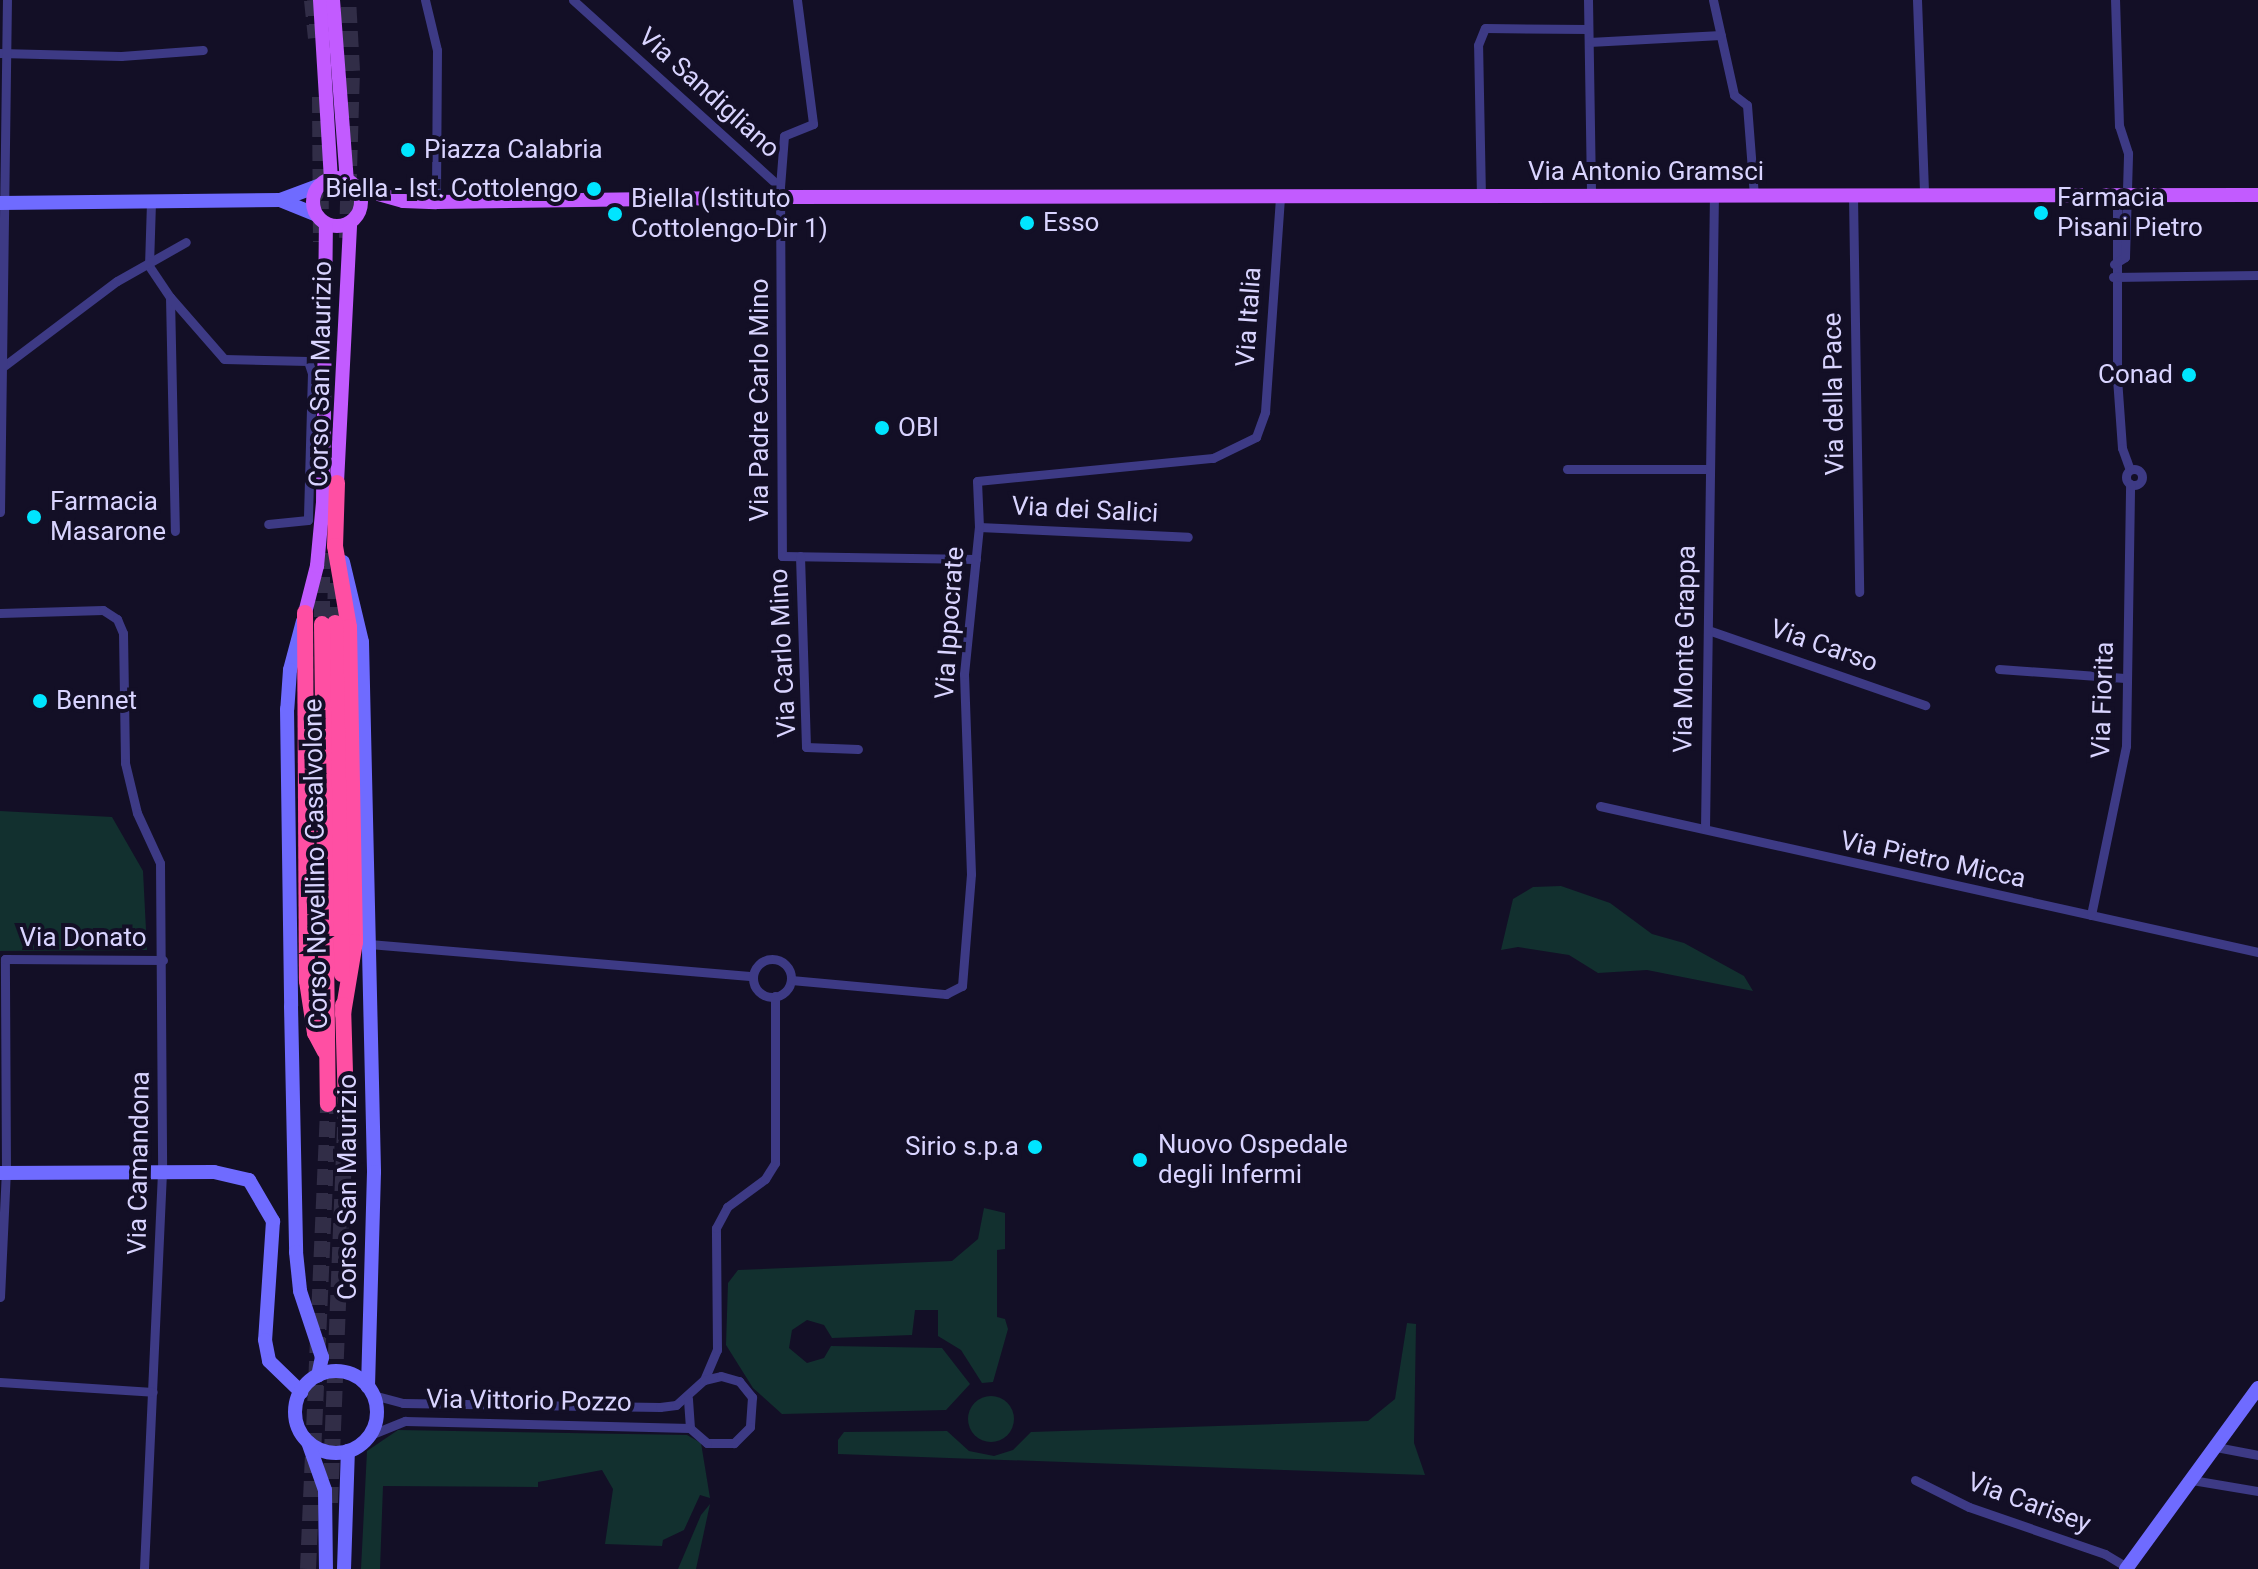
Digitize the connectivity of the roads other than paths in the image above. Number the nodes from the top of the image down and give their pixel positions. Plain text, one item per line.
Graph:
1 (7, 0) edge
2 (320, 0) edge
3 (333, 0) edge
4 (425, 0) edge
5 (573, 0) edge
6 (797, 0) edge
7 (1588, 0) edge
8 (1713, 0) edge
9 (1917, 0) edge
10 (2115, 0) edge
11 (1588, 29) junction
12 (1721, 35) junction
13 (1589, 42) junction
14 (203, 50) dead end
15 (4, 53) edge
16 (338, 183) junction
17 (780, 192) junction
18 (1924, 195) junction
19 (2258, 195) edge
20 (1714, 196) junction
21 (1754, 196) junction
22 (1853, 196) junction
23 (2123, 196) junction
24 (1280, 197) junction
25 (1481, 197) junction
26 (1591, 197) junction
27 (280, 200) junction
28 (403, 201) junction
29 (4, 202) edge
30 (151, 202) junction
31 (436, 202) junction
32 (354, 219) junction
33 (321, 220) junction
34 (186, 242) dead end
35 (149, 266) junction
36 (2258, 275) edge
37 (2113, 277) junction
38 (170, 297) junction
39 (4, 366) junction
40 (1567, 469) dead end
41 (1709, 469) junction
42 (977, 481) joint
43 (337, 483) junction
44 (0, 512) edge
45 (268, 524) dead end
46 (979, 527) junction
47 (175, 531) dead end
48 (1188, 537) dead end
49 (800, 556) junction
50 (976, 559) junction
51 (1859, 592) dead end
52 (0, 613) edge
53 (305, 613) junction
54 (1708, 630) junction
55 (1999, 669) dead end
56 (2125, 678) junction
57 (1925, 705) dead end
58 (858, 749) dead end
59 (1600, 806) dead end
60 (1705, 829) junction
61 (2091, 915) junction
62 (369, 944) junction
63 (2258, 952) edge
64 (2, 960) edge
65 (163, 960) junction
66 (753, 976) junction
67 (791, 980) junction
68 (775, 996) junction
69 (343, 1014) junction
70 (327, 1057) junction
71 (328, 1104) tunnel mouth
72 (346, 1104) tunnel mouth
73 (3, 1172) edge
74 (162, 1172) junction
75 (0, 1297) edge
76 (717, 1350) junction
77 (318, 1376) junction
78 (729, 1377) junction
79 (704, 1380) junction
80 (0, 1382) edge
81 (2258, 1388) edge
82 (370, 1391) junction
83 (153, 1392) junction
84 (301, 1392) junction
85 (688, 1398) junction
86 (690, 1428) junction
87 (370, 1435) junction
88 (308, 1442) junction
89 (2216, 1447) junction
90 (348, 1451) junction
91 (2258, 1455) edge
92 (1915, 1480) dead end
93 (2192, 1480) junction
94 (2258, 1491) edge
95 (2126, 1568) edge
96 (144, 1569) edge
97 (326, 1569) edge
98 (344, 1569) edge

1 - 15 street
2 - 16 main road
3 - 16 main road
4 - 31 street
5 - 17 street, Via Sandigliano
6 - 17 street, Via Padre Carlo Mino
7 - 11 street
8 - 12 street
9 - 18 street
10 - 23 street
11 - 13 street
11 - 25 street
12 - 13 street
12 - 21 street
13 - 26 street
14 - 15 street
15 - 29 street
16 - 27 street
16 - 28 main road
16 - 32 main road, Corso San Maurizio
16 - 33 main road, Corso San Maurizio
17 - 24 main road, Via Antonio Gramsci
17 - 31 main road, Via Antonio Gramsci
17 - 49 street, Via Padre Carlo Mino
18 - 22 main road, Via Antonio Gramsci
18 - 23 main road, Via Antonio Gramsci
19 - 23 main road, Via Antonio Gramsci
20 - 21 main road, Via Antonio Gramsci
20 - 26 main road, Via Antonio Gramsci
20 - 41 street, Via Monte Grappa
21 - 22 main road, Via Antonio Gramsci
22 - 51 street, Via della Pace
23 - 37 street
24 - 25 main road, Via Antonio Gramsci
24 - 42 street, Via Italia
25 - 26 main road, Via Antonio Gramsci
27 - 30 street
27 - 33 street
28 - 31 main road, Via Antonio Gramsci
28 - 32 main road
29 - 30 street
29 - 39 street
30 - 35 street
32 - 33 main road
32 - 43 main road, Corso San Maurizio
33 - 53 main road, Corso San Maurizio
34 - 35 street
35 - 38 street
35 - 39 street
36 - 37 street
37 - 56 street, Via Fiorita
38 - 45 street
38 - 47 street
39 - 44 street
40 - 41 street
41 - 54 street, Via Monte Grappa
42 - 46 street, Via Ippocrate
43 - 62 street, Corso San Maurizio
43 - 69 highway
46 - 48 street, Via dei Salici
46 - 50 street, Via Ippocrate
49 - 50 street
49 - 58 street, Via Carlo Mino
50 - 67 street, Via Ippocrate
52 - 65 street, Via Camandona
53 - 70 highway
53 - 77 street, Corso San Maurizio
54 - 57 street, Via Carso
54 - 60 street, Via Monte Grappa
55 - 56 street
56 - 61 street, Via Fiorita
59 - 60 street, Via Pietro Micca
60 - 61 street, Via Pietro Micca
61 - 63 street, Via Pietro Micca
62 - 66 street
62 - 82 street, Corso San Maurizio
64 - 65 street, Via Donato
64 - 73 street, Via Donato
65 - 74 street, Via Camandona
66 - 67 street
66 - 68 street
67 - 68 street
68 - 76 street
69 - 70 highway, Corso Novellino Casalvolone
69 - 72 highway, Corso Novellino Casalvolone
70 - 71 highway, Corso Novellino Casalvolone
73 - 74 street
73 - 75 street, Via Donato
74 - 83 street, Via Camandona
74 - 84 street
76 - 78 street
76 - 79 street
77 - 82 street
77 - 84 street
78 - 79 street
78 - 86 street
79 - 85 street
80 - 83 street
81 - 89 street
82 - 85 street, Via Vittorio Pozzo
82 - 87 street
83 - 96 street, Via Camandona
84 - 88 street
85 - 86 street
86 - 87 street, Via Vittorio Pozzo
87 - 90 street
88 - 90 street
88 - 97 street
89 - 91 street
89 - 93 street
90 - 98 street
92 - 95 street, Via Carisey
93 - 94 street
93 - 95 street

